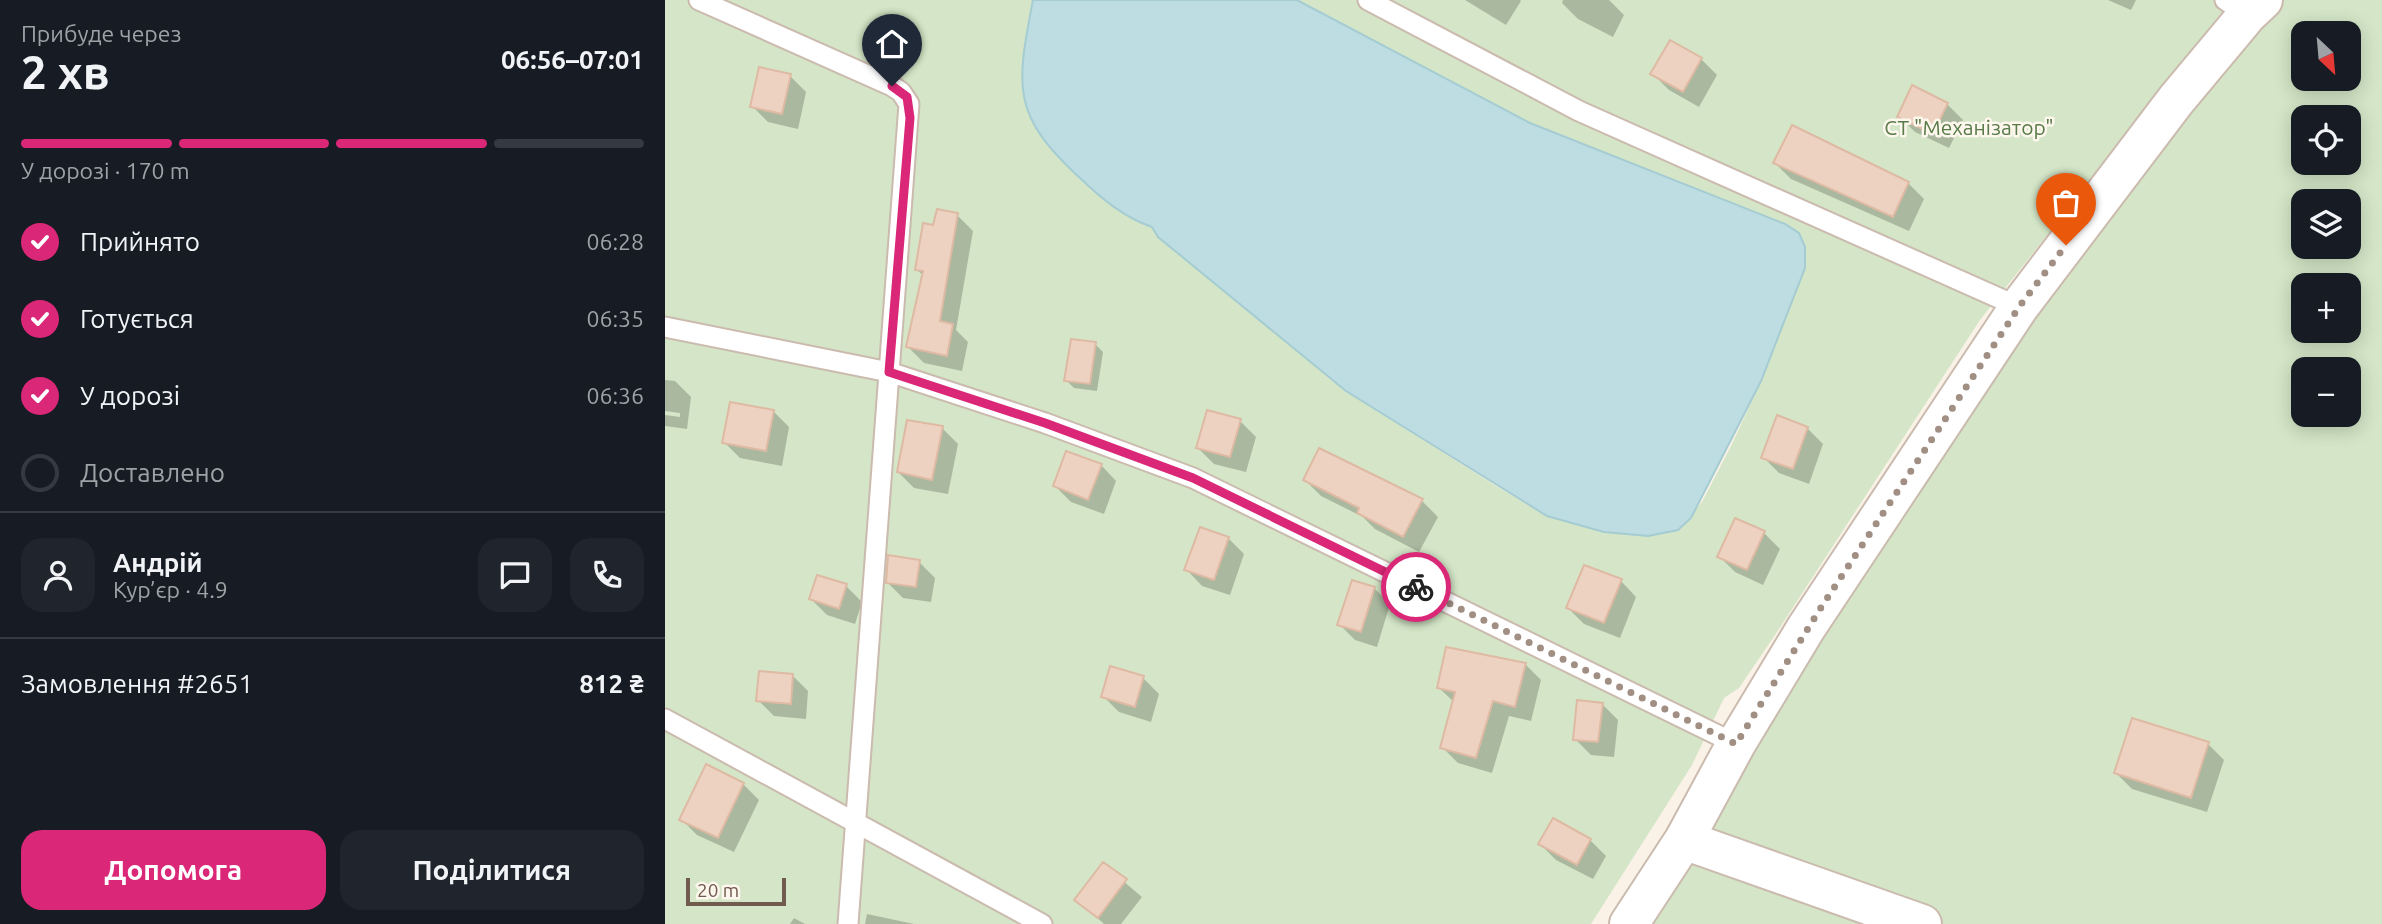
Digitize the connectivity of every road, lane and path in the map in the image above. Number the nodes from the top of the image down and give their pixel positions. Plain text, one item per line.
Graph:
1 (698, 0) edge
2 (1368, 0) edge
3 (2245, 5) edge
4 (2019, 307) junction
5 (665, 327) edge
6 (889, 372) junction
7 (665, 719) edge
8 (1736, 744) junction
9 (855, 822) junction
10 (1684, 841) junction
11 (848, 924) edge
12 (1042, 924) edge
13 (1629, 924) edge
14 (1923, 924) edge

1 - 6 lane
2 - 4 lane
3 - 4 street
4 - 8 street
5 - 6 lane
6 - 8 lane
6 - 9 lane
7 - 9 lane
8 - 10 street
9 - 11 lane
9 - 12 lane
10 - 13 street
10 - 14 street

